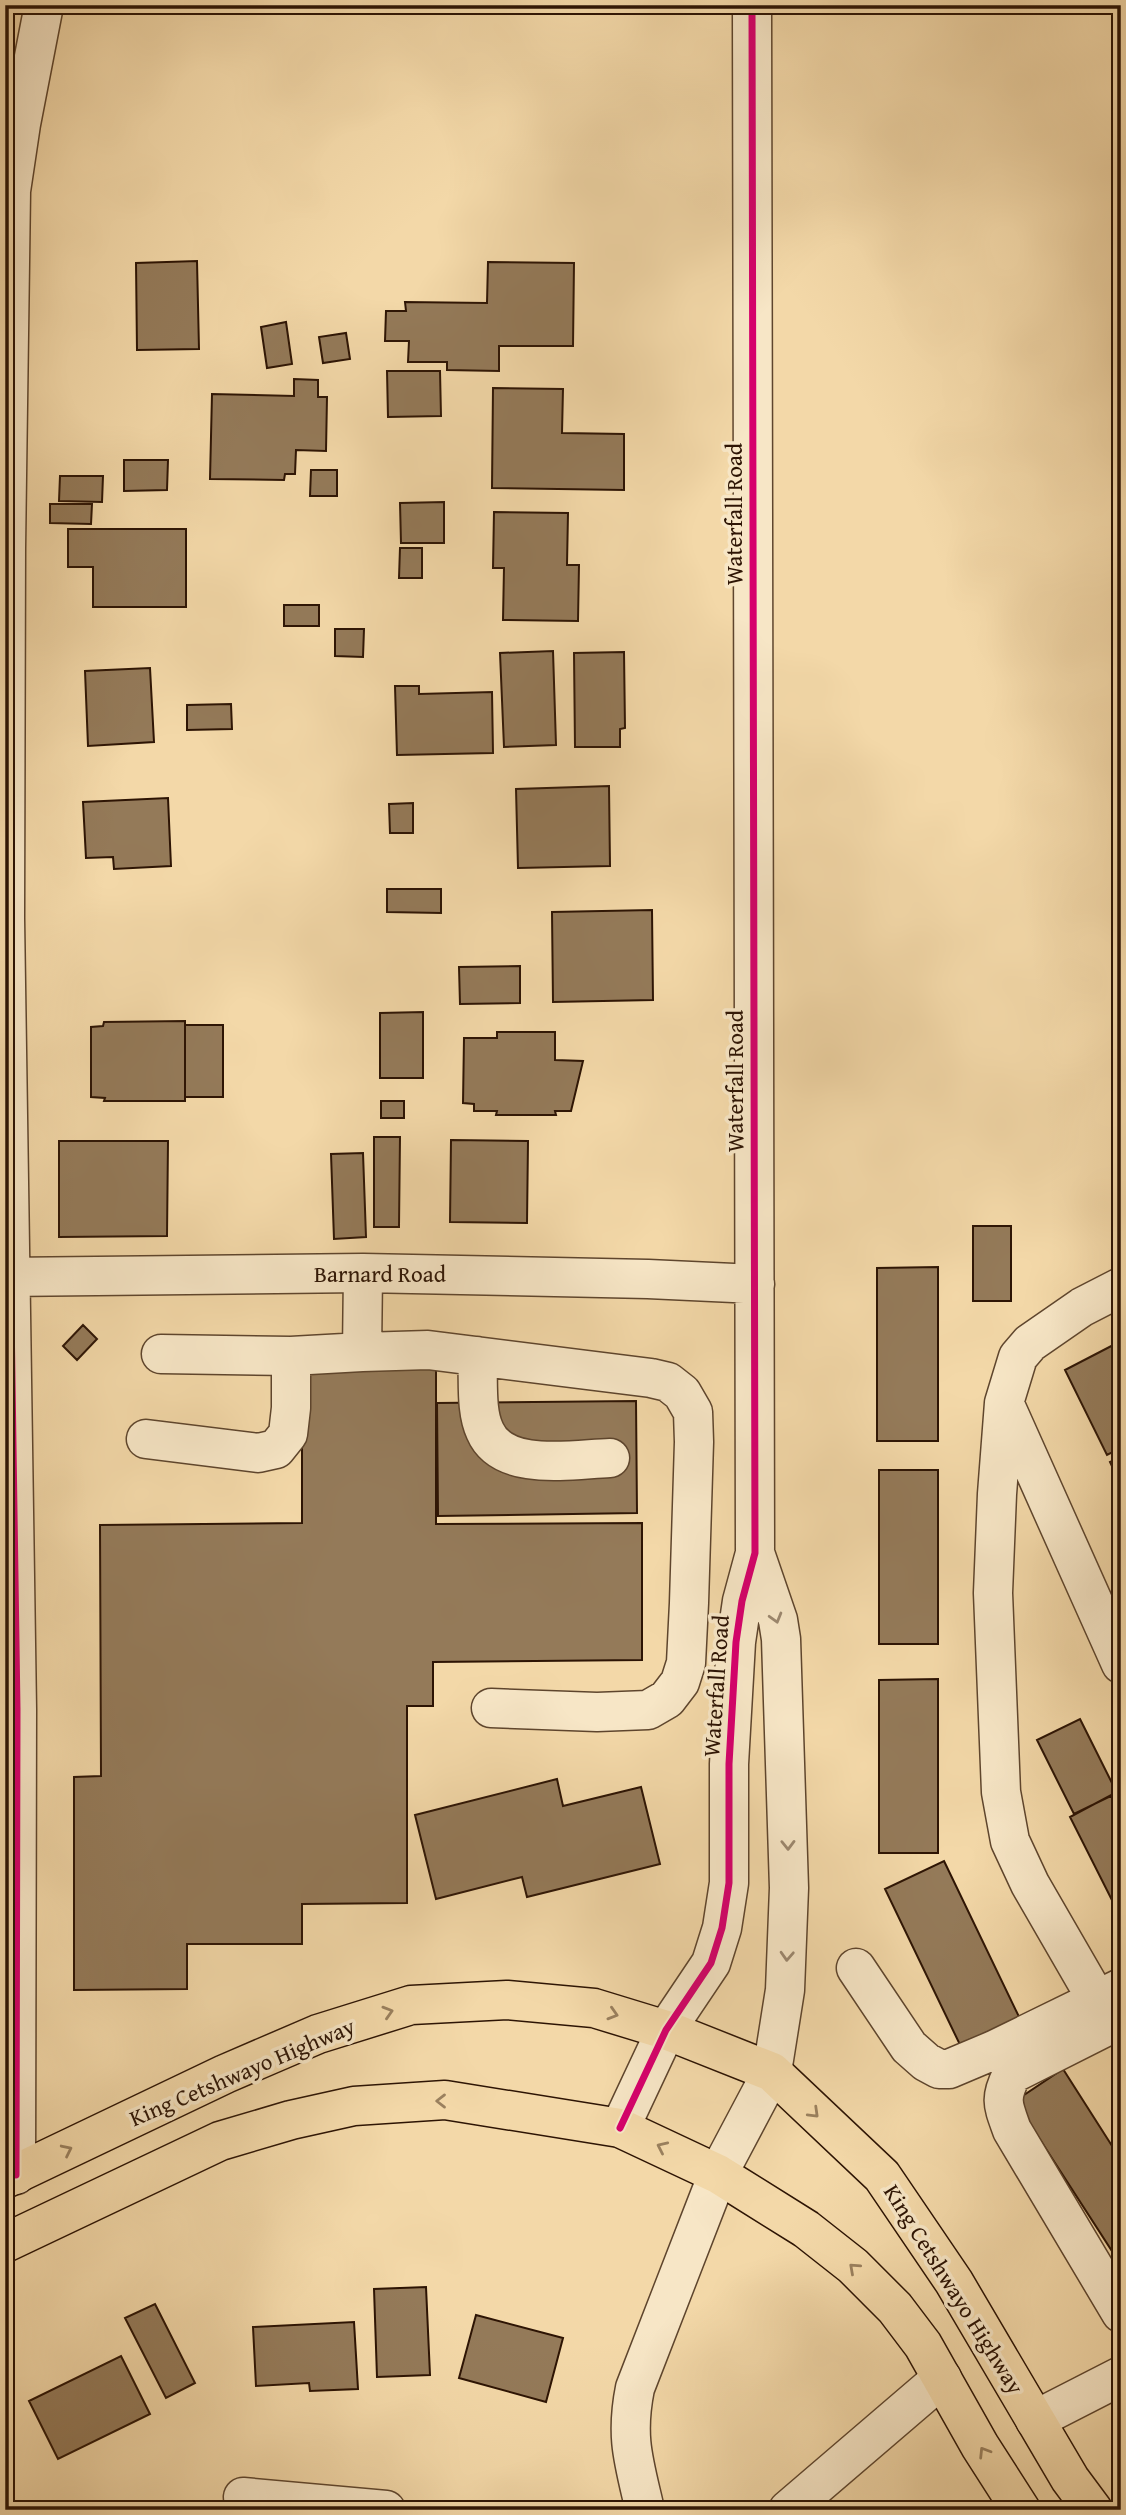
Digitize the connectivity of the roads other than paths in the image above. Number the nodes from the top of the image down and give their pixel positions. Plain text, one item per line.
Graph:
1 (44, 5) edge
2 (752, 5) edge
3 (6, 548) edge
4 (363, 1273) junction
5 (8, 1277) edge
6 (755, 1284) junction
7 (1121, 1287) edge
8 (362, 1352) junction
9 (161, 1354) dead end
10 (9, 1356) edge
11 (291, 1356) junction
12 (477, 1356) junction
13 (1004, 1403) junction
14 (146, 1439) dead end
15 (610, 1458) dead end
16 (755, 1553) junction
17 (1121, 1664) edge
18 (491, 1708) dead end
19 (11, 1709) edge
20 (856, 1968) dead end
21 (1113, 2016) edge
22 (666, 2030) junction
23 (772, 2072) junction
24 (620, 2127) junction
25 (718, 2174) junction
26 (11, 2177) edge
27 (5, 2242) edge
28 (1121, 2313) edge
29 (1121, 2376) edge
30 (942, 2378) junction
31 (1035, 2420) junction
32 (243, 2497) dead end
33 (386, 2510) edge
34 (645, 2510) edge
35 (788, 2510) edge
36 (1021, 2510) edge
37 (1093, 2510) edge

1 - 3 street
2 - 6 street, Waterfall Road
3 - 5 street
4 - 5 street, Barnard Road
4 - 6 street, Barnard Road
4 - 8 street
5 - 10 street
6 - 16 street, Waterfall Road
7 - 13 street
8 - 11 street
8 - 12 street
9 - 11 street
10 - 19 street
11 - 14 street
12 - 15 street
12 - 18 street
13 - 17 street
13 - 21 street
16 - 22 street, Waterfall Road
16 -> 23 street, Waterfall Road
19 - 26 street
20 - 21 street
21 - 28 street
22 - 23 main road, King Cetshwayo Highway
22 - 24 street, Waterfall Road
26 -> 22 main road, King Cetshwayo Highway
23 - 25 street, Waterfall Road
23 -> 31 main road, King Cetshwayo Highway
25 -> 24 main road
24 -> 27 main road
30 -> 25 main road
25 - 34 street, Waterfall Road
29 - 31 street
30 - 35 street
36 -> 30 main road
31 - 37 main road, King Cetshwayo Highway
32 - 33 street

